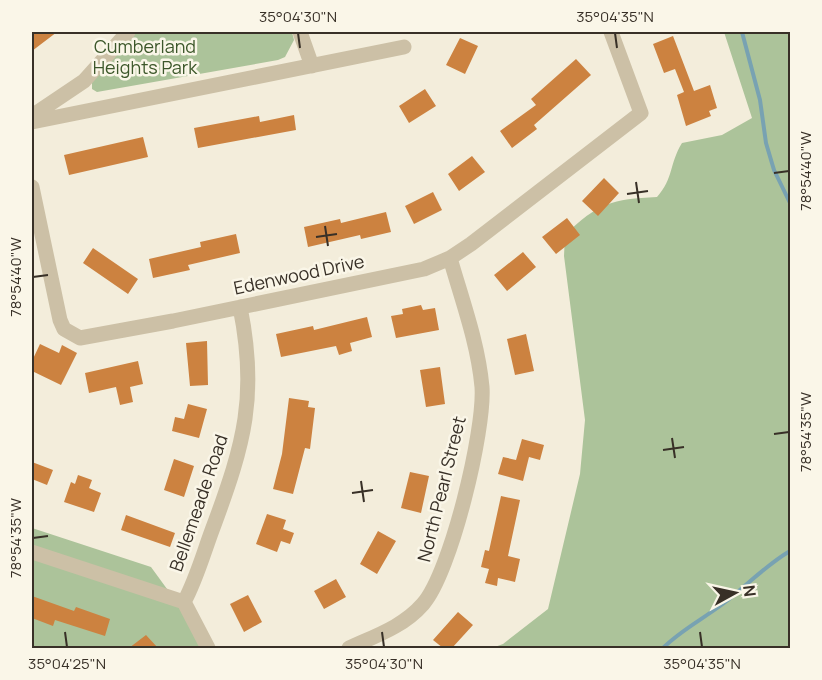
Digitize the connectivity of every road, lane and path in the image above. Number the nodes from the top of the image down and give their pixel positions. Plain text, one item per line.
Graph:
1 (128, 32) edge
2 (300, 32) edge
3 (611, 32) edge
4 (404, 47) dead end
5 (312, 66) junction
6 (32, 116) edge
7 (32, 122) edge
8 (32, 187) edge
9 (450, 258) junction
10 (240, 307) junction
11 (32, 552) edge
12 (184, 602) junction
13 (208, 648) edge
14 (349, 648) edge

1 - 6 street
2 - 5 street
3 - 9 street, Edenwood Drive
4 - 5 street
5 - 7 street
8 - 10 street, Edenwood Drive
9 - 10 street, Edenwood Drive
9 - 14 street, North Pearl Street
10 - 12 street, Bellemeade Road
11 - 12 street
12 - 13 street

